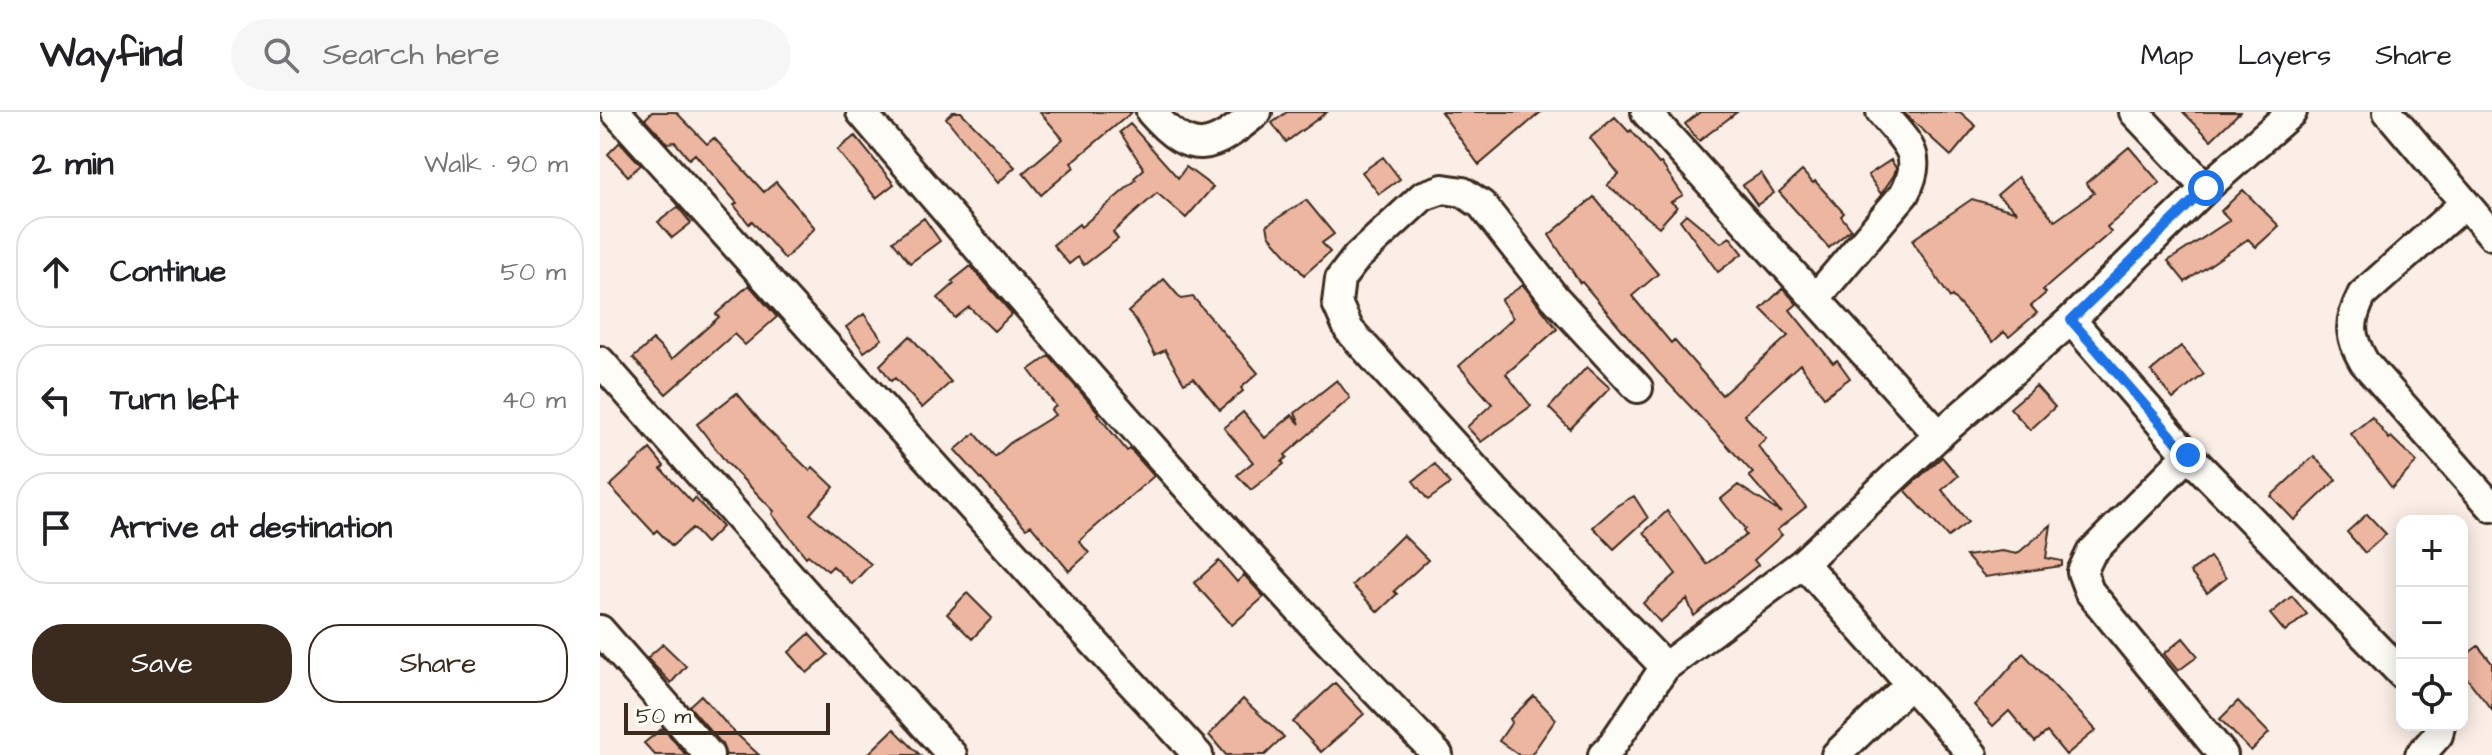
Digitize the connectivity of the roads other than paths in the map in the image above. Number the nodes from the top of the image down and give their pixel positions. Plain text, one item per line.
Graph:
1 (616, 112) edge
2 (861, 112) edge
3 (1151, 112) edge
4 (1257, 112) edge
5 (1646, 112) edge
6 (1881, 112) edge
7 (2134, 112) edge
8 (2292, 112) edge
9 (2388, 112) edge
10 (2206, 188) junction
11 (2465, 203) junction
12 (2492, 235) edge
13 (1815, 299) junction
14 (2071, 320) junction
15 (600, 361) edge
16 (1638, 388) dead end
17 (1939, 435) junction
18 (2188, 455) junction
19 (2492, 507) edge
20 (1803, 563) junction
21 (600, 630) edge
22 (1665, 667) junction
23 (2396, 668) edge
24 (1909, 685) junction
25 (2439, 731) edge
26 (709, 755) edge
27 (952, 755) edge
28 (1198, 755) edge
29 (1438, 755) edge
30 (1603, 755) edge
31 (1836, 755) edge
32 (1973, 755) edge
33 (2223, 755) edge
34 (2420, 755) edge

1 - 28 street
2 - 29 street
3 - 4 street
5 - 13 street
6 - 13 street
7 - 10 street
8 - 10 street
9 - 11 street
10 - 14 street
11 - 12 street
11 - 19 street
13 - 17 street
14 - 17 street
14 - 18 street
15 - 27 street
16 - 22 street
17 - 20 street
18 - 23 street
18 - 33 street
20 - 22 street
20 - 24 street
21 - 26 street
22 - 30 street
24 - 31 street
24 - 32 street
25 - 34 street

